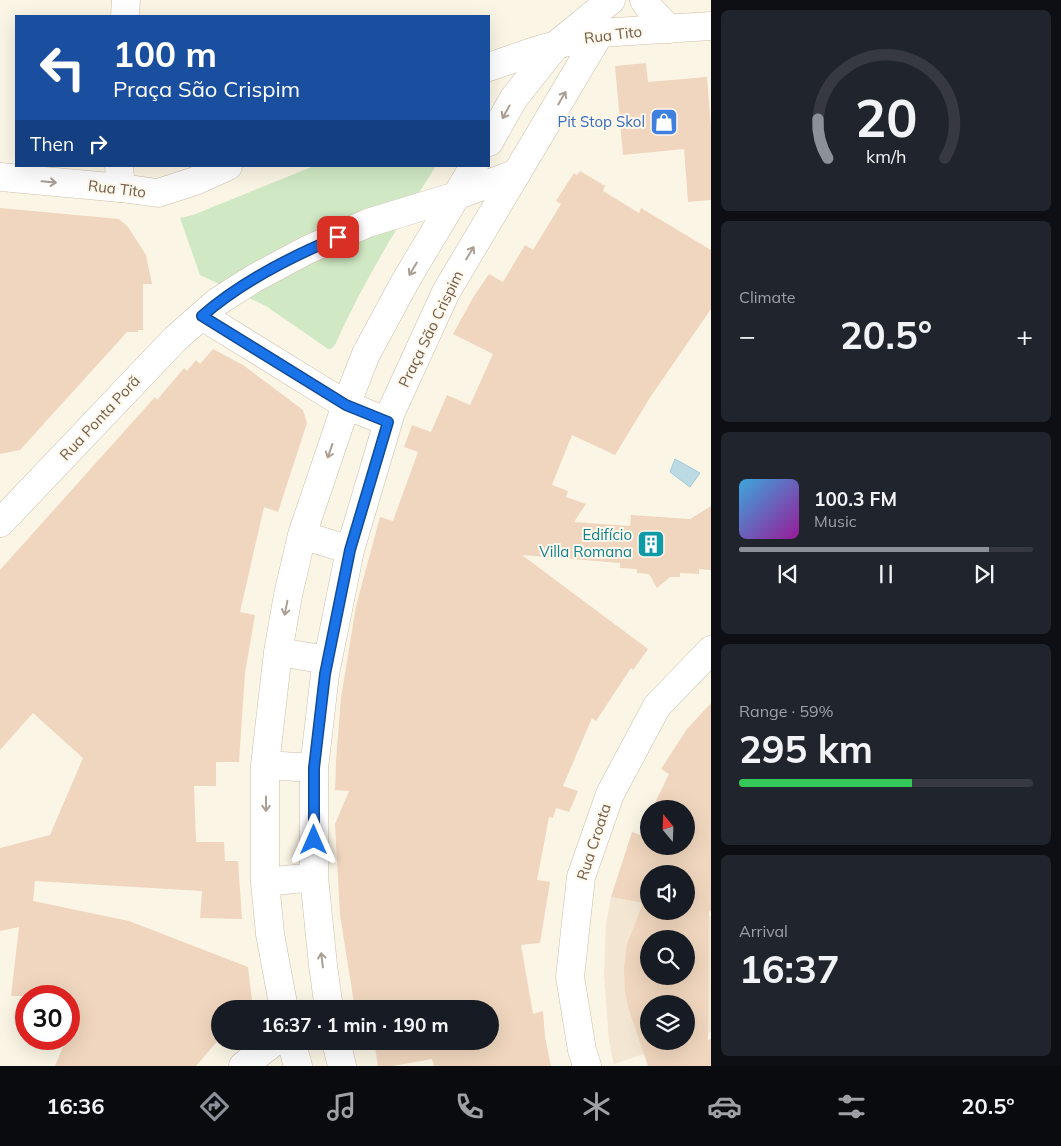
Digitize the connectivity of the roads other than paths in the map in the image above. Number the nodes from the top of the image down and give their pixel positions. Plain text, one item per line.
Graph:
1 (126, 0) edge
2 (611, 0) edge
3 (644, 0) edge
4 (125, 15) edge
5 (711, 26) edge
6 (668, 29) junction
7 (600, 33) junction
8 (556, 45) junction
9 (490, 67) edge
10 (490, 140) edge
11 (226, 167) edge
12 (473, 167) edge
13 (517, 173) junction
14 (0, 177) edge
15 (112, 177) edge
16 (456, 196) junction
17 (202, 316) junction
18 (346, 405) junction
19 (388, 422) junction
20 (5, 511) edge
21 (302, 535) junction
22 (350, 550) junction
23 (711, 650) edge
24 (278, 652) junction
25 (328, 660) junction
26 (265, 765) junction
27 (314, 768) junction
28 (314, 877) junction
29 (266, 882) junction
30 (282, 1000) edge
31 (328, 1000) edge
32 (263, 1050) edge
33 (294, 1050) edge
34 (338, 1050) edge
35 (243, 1066) edge
36 (298, 1066) edge
37 (342, 1066) edge
38 (587, 1066) edge

1 - 4 street
2 - 8 street
3 - 6 street
5 - 6 street, Rua Tito
6 - 7 street, Rua Tito
7 - 8 street, Rua Tito
13 -> 7 street, Praça São Crispim
8 - 9 street, Rua Tito
8 -> 10 street
11 - 15 street, Rua Tito
12 - 16 street
13 - 16 street
19 -> 13 street, Praça São Crispim
14 -> 15 street, Rua Tito
16 - 17 street
16 -> 18 street
17 - 18 street
17 - 20 street, Rua Ponta Porã
18 - 19 street
18 -> 21 street
19 - 22 street, Praça São Crispim
21 - 22 street
21 -> 24 street
22 - 25 street, Praça São Crispim
23 - 38 street, Rua Croata
24 - 25 street
24 - 26 street
25 - 27 street, Praça São Crispim
26 - 27 street
26 -> 29 street
27 - 28 street, Praça São Crispim
28 - 29 street
31 -> 28 street, Praça São Crispim
29 - 30 street
32 - 35 street
33 - 36 street
34 - 37 street

